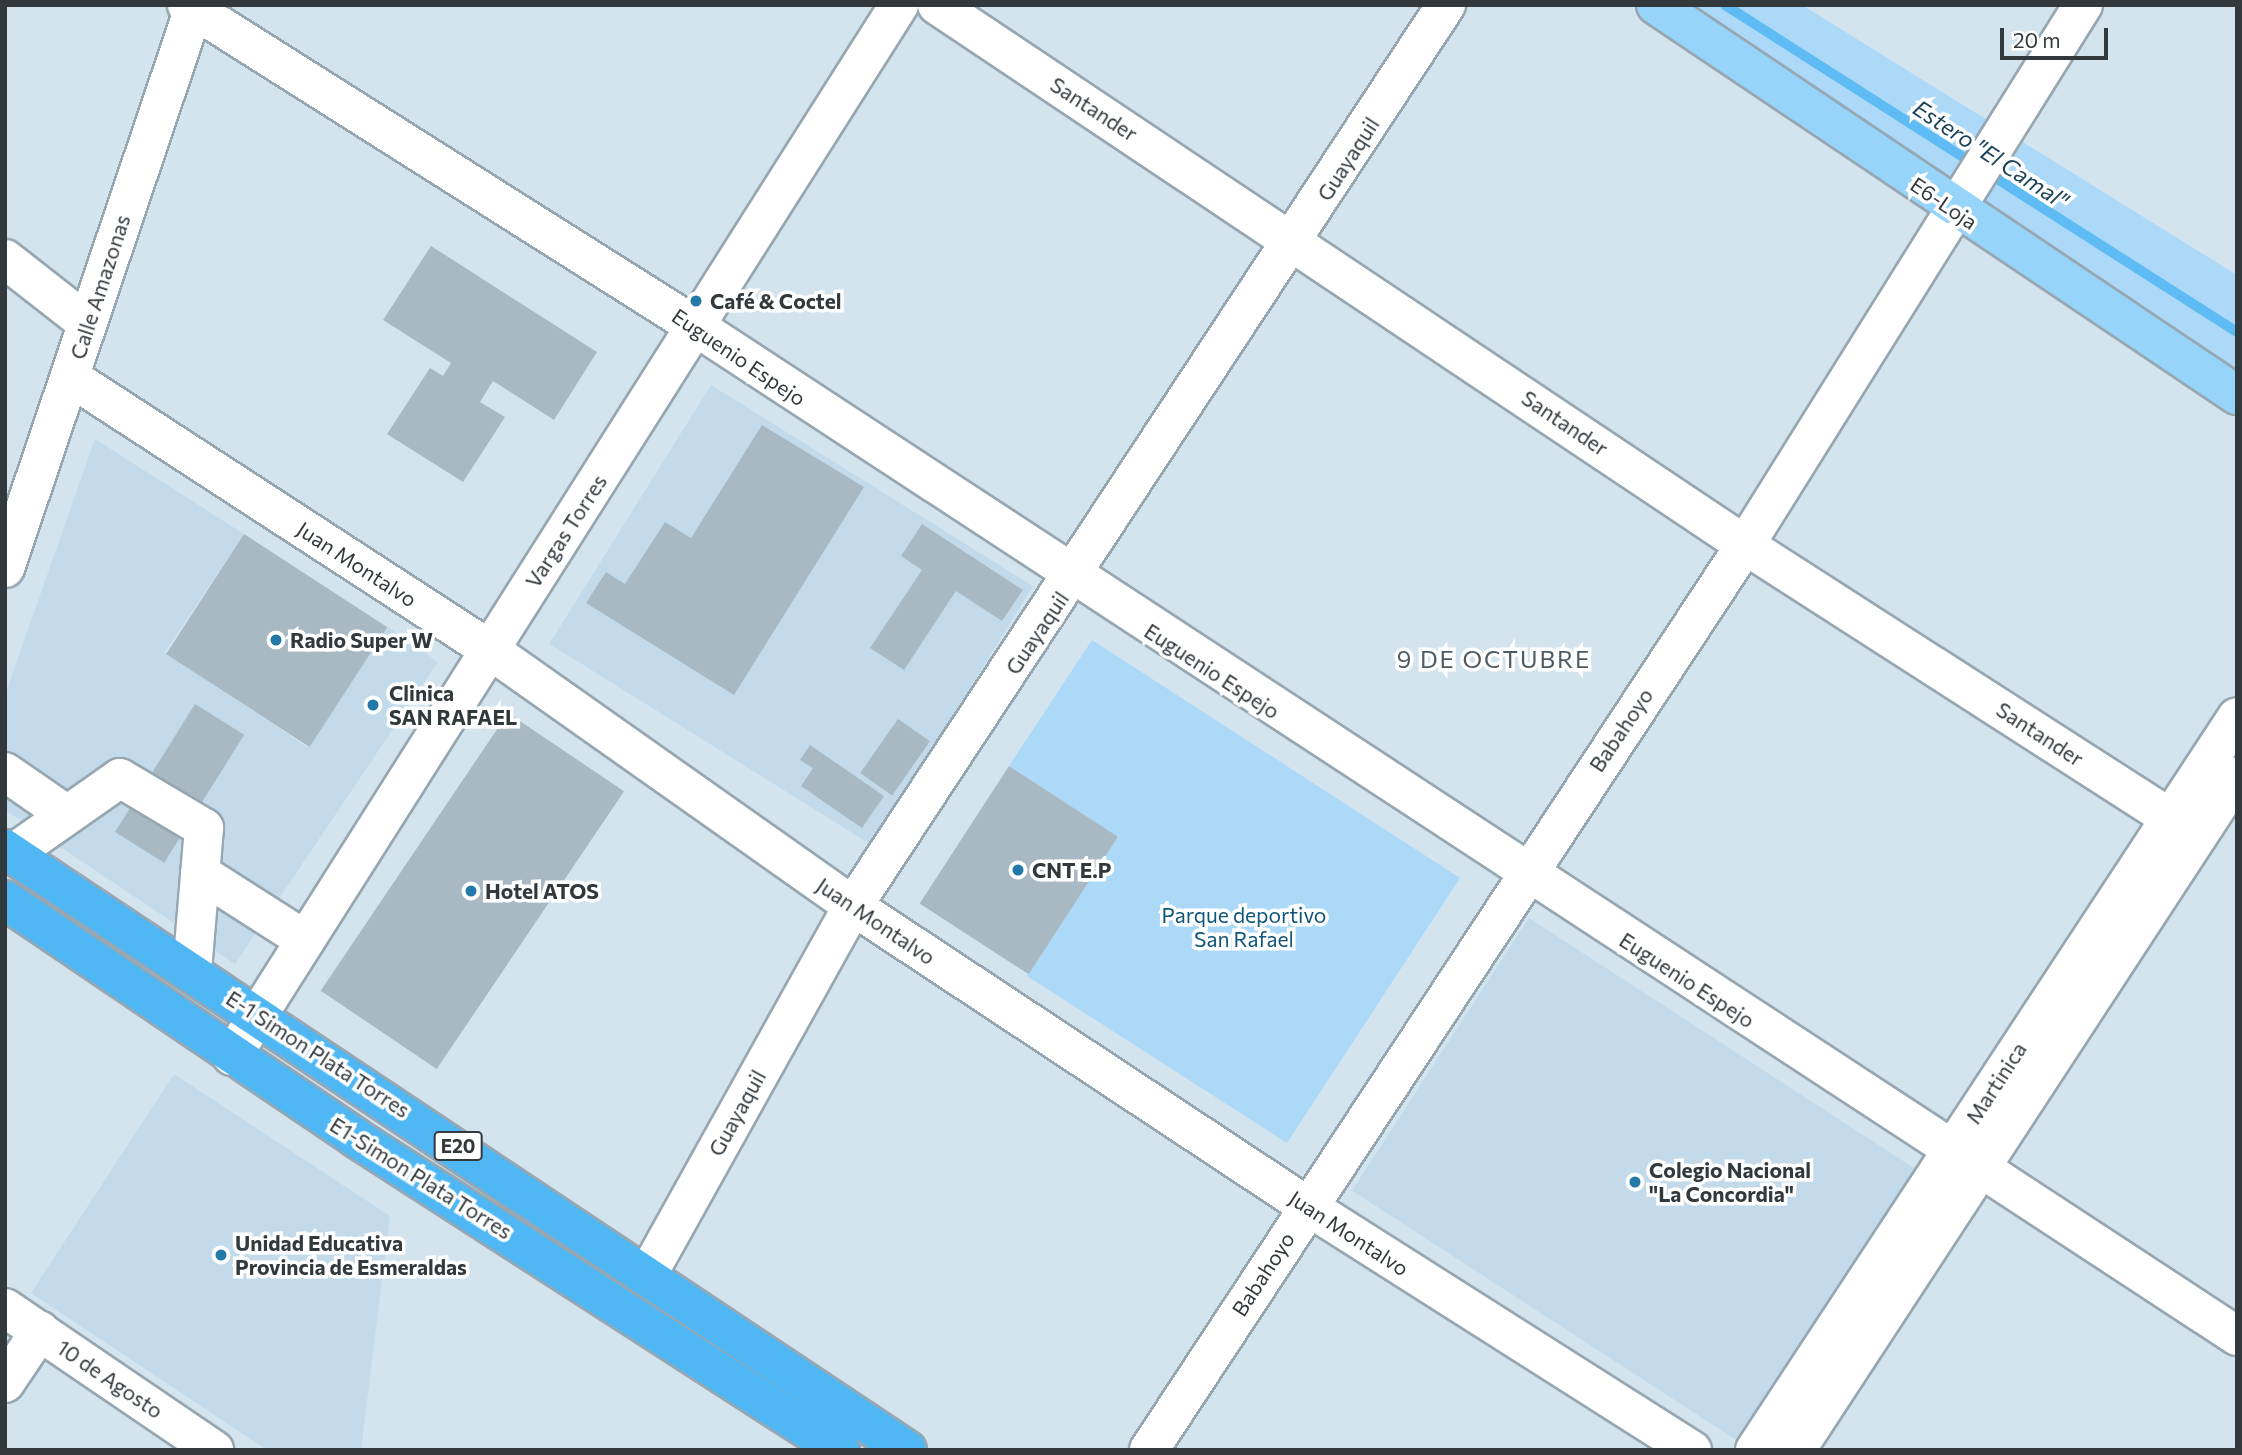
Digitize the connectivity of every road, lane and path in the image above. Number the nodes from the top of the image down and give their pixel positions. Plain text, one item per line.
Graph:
1 (899, 5) edge
2 (937, 5) edge
3 (1446, 5) edge
4 (1656, 5) edge
5 (2083, 5) edge
6 (192, 7) edge
7 (1958, 213) junction
8 (1296, 242) junction
9 (5, 259) edge
10 (87, 323) junction
11 (698, 328) junction
12 (70, 377) junction
13 (2237, 395) edge
14 (1745, 545) junction
15 (5, 568) edge
16 (1073, 580) junction
17 (490, 650) junction
18 (2237, 717) edge
19 (5, 772) edge
20 (2237, 776) edge
21 (67, 815) junction
22 (2184, 827) junction
23 (9, 852) edge
24 (200, 873) junction
25 (1524, 874) junction
26 (5, 900) edge
27 (852, 906) junction
28 (305, 940) junction
29 (192, 971) junction
30 (258, 1014) junction
31 (232, 1056) junction
32 (1965, 1162) junction
33 (1307, 1206) junction
34 (649, 1272) junction
35 (5, 1308) edge
36 (40, 1331) junction
37 (2237, 1336) edge
38 (5, 1383) edge
39 (214, 1450) edge
40 (841, 1450) edge
41 (907, 1450) edge
42 (1149, 1450) edge
43 (1692, 1450) edge
44 (1755, 1450) edge
45 (1796, 1450) edge

1 - 11 street, Vargas Torres
2 - 8 street, Santander
3 - 8 street, Guayaquil
4 - 7 main road, E6-Loja
5 - 7 street, Babahoyo
6 - 10 street, Calle Amazonas
6 - 11 street, Euguenio Espejo
7 - 13 main road, E6-Loja
7 - 14 street, Babahoyo
8 - 14 street, Santander
8 - 16 street, Guayaquil
9 - 10 street
10 - 12 street, Calle Amazonas
11 - 16 street, Euguenio Espejo
11 - 17 street, Vargas Torres
12 - 15 street, Calle Amazonas
12 - 17 street, Juan Montalvo
14 - 22 street, Santander
14 - 25 street, Babahoyo
16 - 25 street, Euguenio Espejo
16 - 27 street, Guayaquil
17 - 27 street, Juan Montalvo
17 - 28 street, Vargas Torres
18 - 22 street, Martinica
19 - 21 street
20 - 22 street, Martinica
21 - 23 street
21 - 24 street
22 - 32 street, Martinica
23 - 29 highway, E-1 Simon Plata Torres / E20
24 - 28 street
24 - 29 street
25 - 32 street, Euguenio Espejo
25 - 33 street, Babahoyo
26 - 31 highway, E1-Simon Plata Torres / E20
27 - 33 street, Juan Montalvo
27 - 34 street, Guayaquil
28 - 30 street, Vargas Torres
29 - 30 highway, E-1 Simon Plata Torres / E20
30 - 31 street, Vargas Torres
30 - 34 highway, E-1 Simon Plata Torres / E20
31 - 40 highway, E1-Simon Plata Torres / E20
32 - 37 street, Euguenio Espejo
32 - 44 street, Martinica
32 - 45 street, Martinica
33 - 42 street, Babahoyo
33 - 43 street, Juan Montalvo
34 - 41 highway, E-1 Simon Plata Torres / E20
35 - 36 street, 10 de Agosto
36 - 38 street
36 - 39 street, 10 de Agosto

